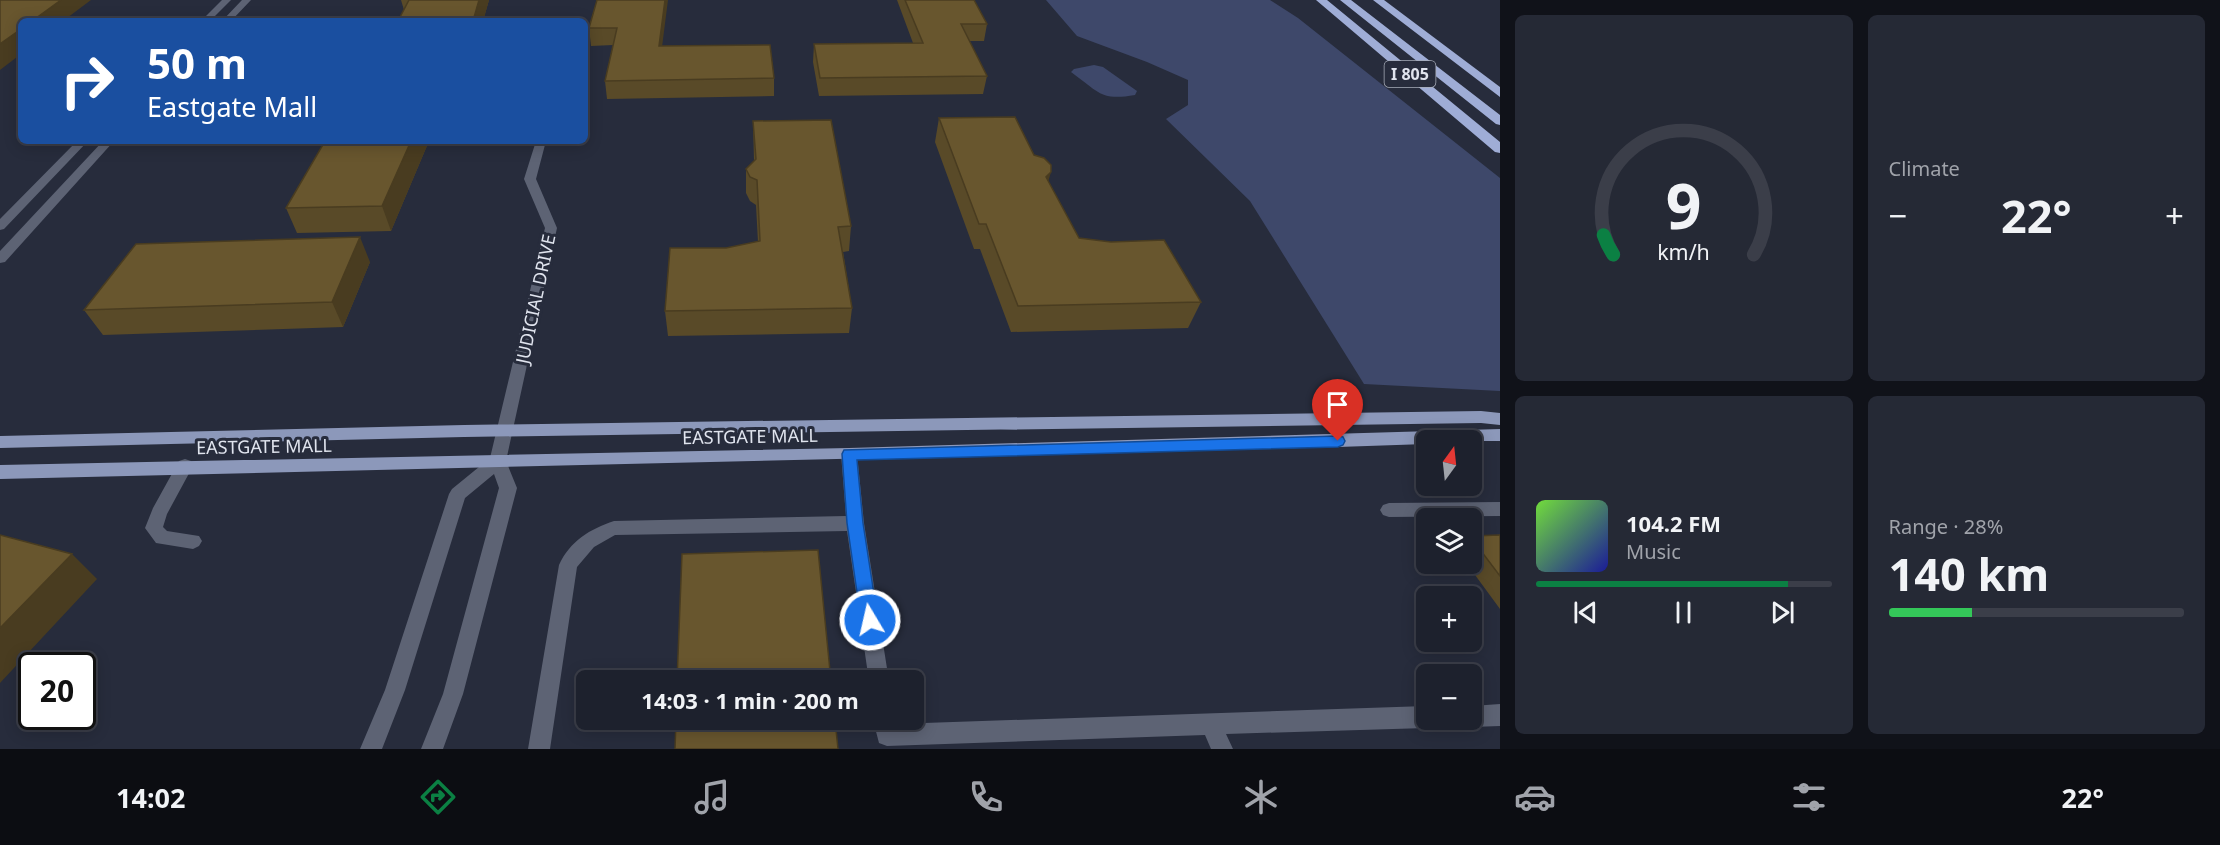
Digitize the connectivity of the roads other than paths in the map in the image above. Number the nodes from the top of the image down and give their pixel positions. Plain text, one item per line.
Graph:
1 (227, 0) edge
2 (247, 0) edge
3 (1321, 0) edge
4 (1345, 0) edge
5 (1354, 0) edge
6 (1378, 0) edge
7 (208, 18) edge
8 (229, 18) edge
9 (1500, 93) edge
10 (1500, 113) edge
11 (1500, 121) edge
12 (80, 144) edge
13 (106, 144) edge
14 (540, 144) edge
15 (1500, 149) edge
16 (0, 226) edge
17 (0, 259) edge
18 (1500, 419) edge
19 (505, 431) junction
20 (1500, 435) edge
21 (0, 442) edge
22 (849, 454) junction
23 (498, 461) junction
24 (185, 466) junction
25 (0, 472) edge
26 (1389, 510) dead end
27 (1500, 510) edge
28 (855, 523) junction
29 (193, 541) dead end
30 (877, 670) edge
31 (1500, 715) edge
32 (1482, 716) edge
33 (1416, 717) edge
34 (1211, 724) junction
35 (886, 730) edge
36 (371, 749) edge
37 (432, 749) edge
38 (539, 749) edge
39 (1222, 749) edge

1 - 7 street
2 - 8 street
3 - 15 highway, I 805
4 - 11 highway
5 - 10 highway
6 - 9 highway, I 805
12 - 16 street
13 - 17 street
14 - 19 street, JUDICIAL DRIVE
18 - 19 main road, EASTGATE MALL
19 - 21 main road, EASTGATE MALL
19 - 23 street, JUDICIAL DRIVE
20 - 22 main road, EASTGATE MALL
22 - 23 main road, EASTGATE MALL
22 - 28 street
23 - 24 main road, EASTGATE MALL
23 - 36 street
23 - 37 street
24 - 25 main road, EASTGATE MALL
24 - 29 street
26 - 27 street
28 - 30 street
28 - 38 street
31 - 32 street
33 - 34 street
34 - 35 street
34 - 39 street

